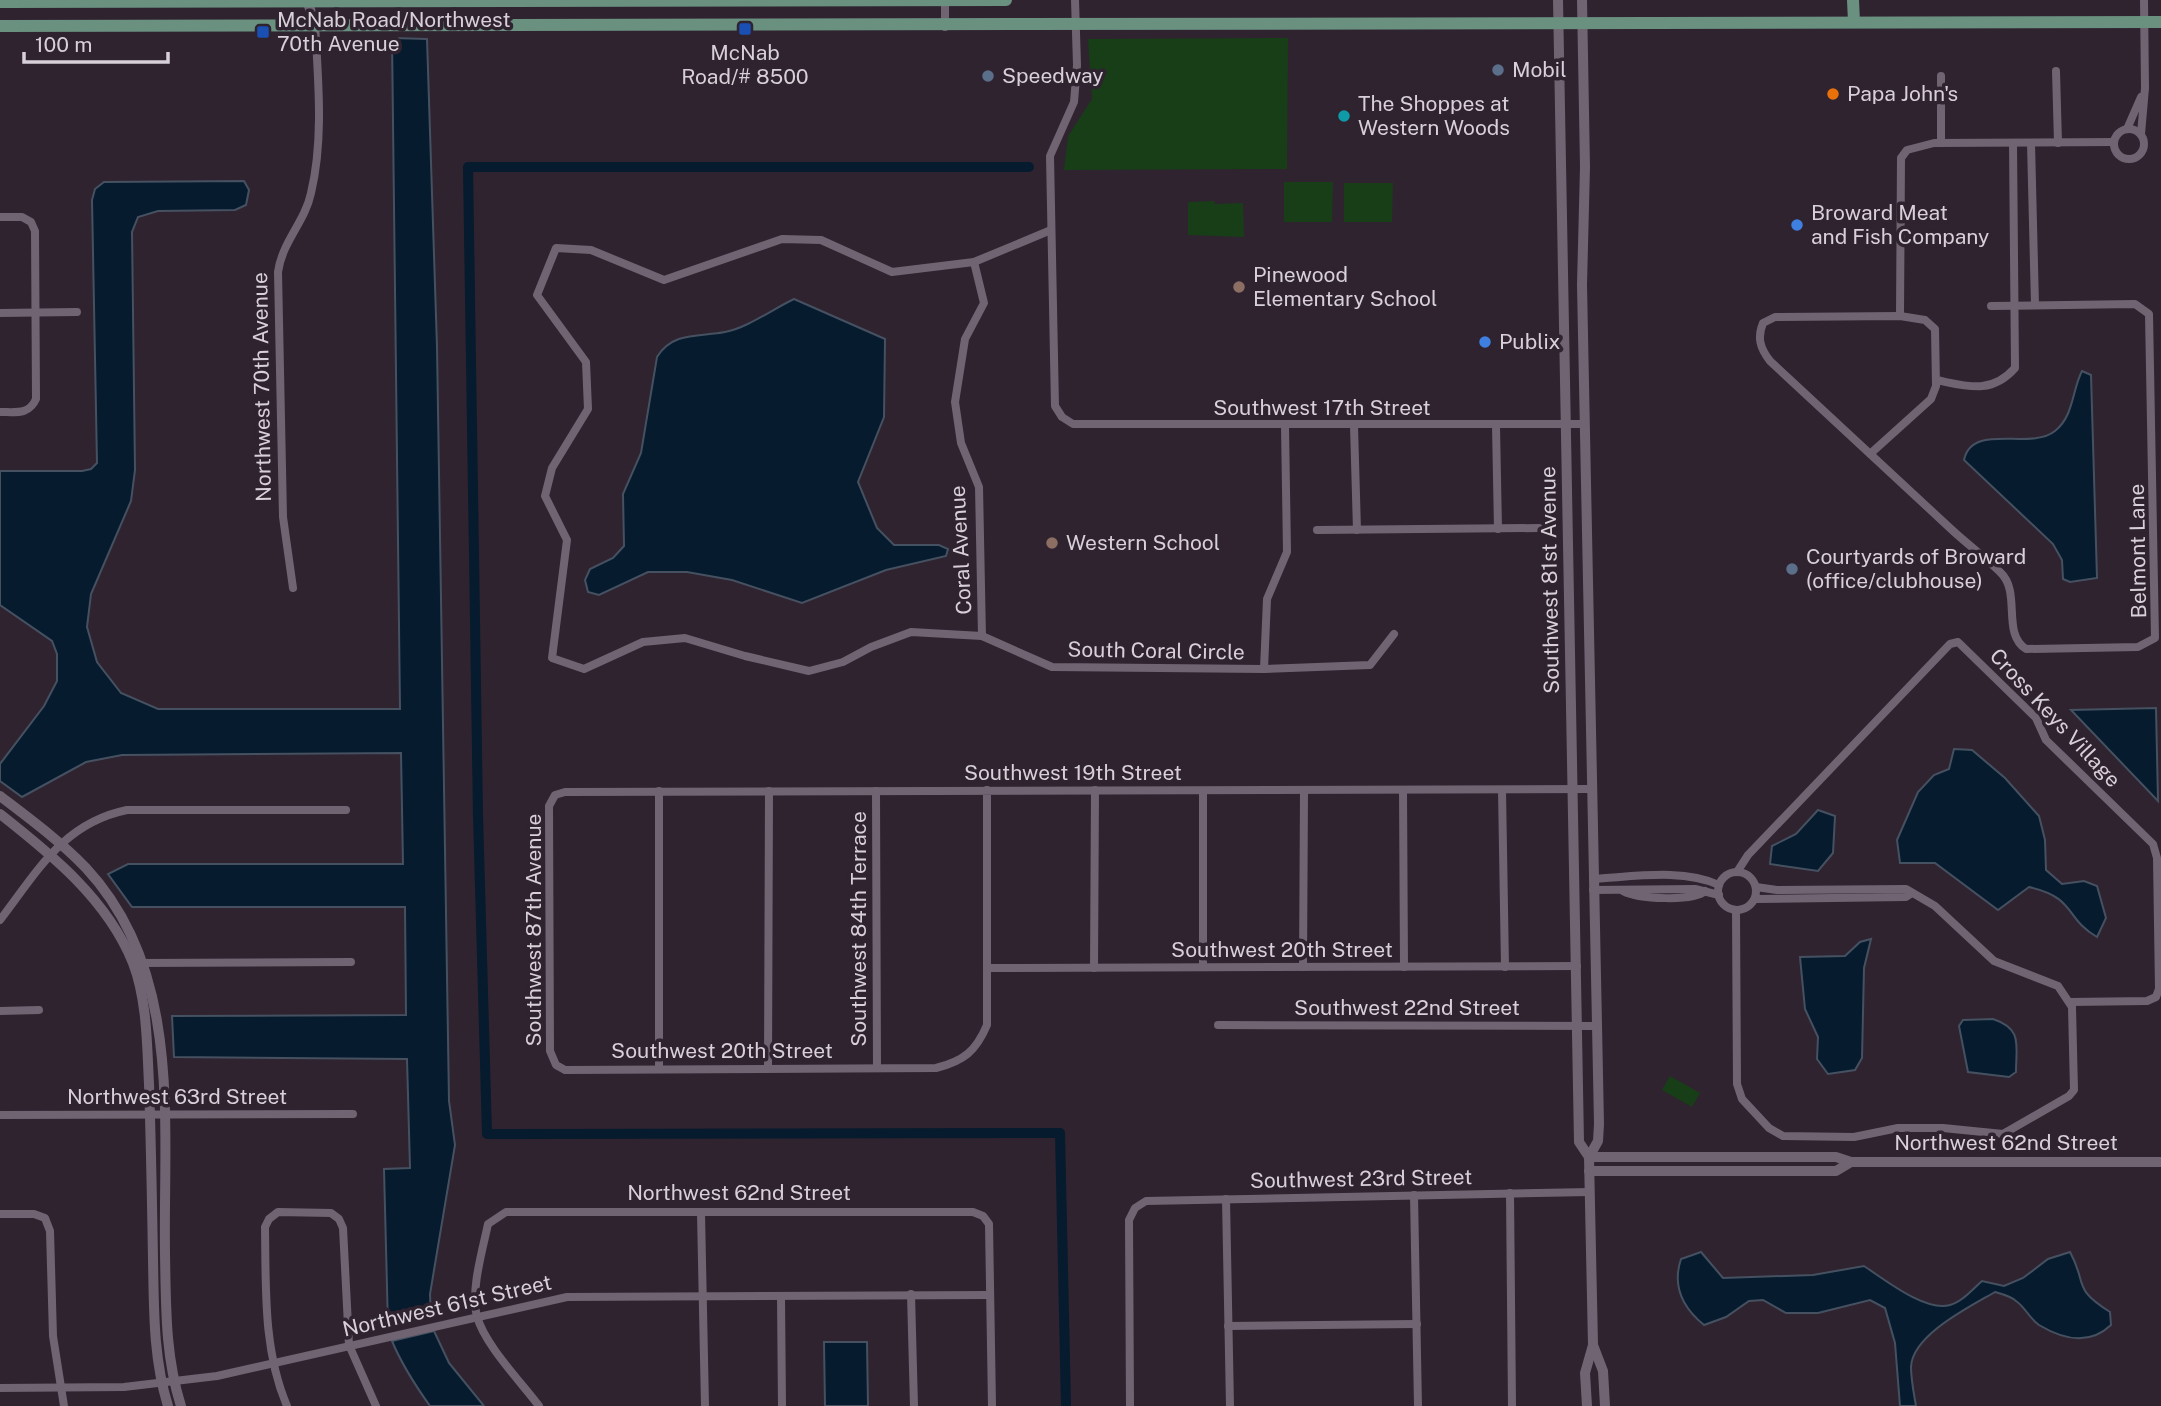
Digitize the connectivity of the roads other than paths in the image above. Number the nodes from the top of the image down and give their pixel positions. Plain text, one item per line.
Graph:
1 (945, 0) edge
2 (1006, 0) edge
3 (1075, 0) edge
4 (1558, 0) edge
5 (1582, 0) edge
6 (1853, 0) edge
7 (2144, 0) edge
8 (313, 1) edge
9 (390, 1) edge
10 (435, 1) edge
11 (481, 1) edge
12 (0, 2) edge
13 (1582, 22) junction
14 (1854, 22) junction
15 (2144, 22) junction
16 (2161, 22) edge
17 (1559, 23) junction
18 (315, 24) junction
19 (0, 26) edge
20 (945, 27) junction
21 (1076, 27) junction
22 (2056, 71) dead end
23 (1941, 76) dead end
24 (2145, 88) junction
25 (2127, 129) junction
26 (2141, 134) junction
27 (2115, 142) junction
28 (2013, 143) junction
29 (2031, 143) junction
30 (2058, 143) junction
31 (1941, 144) junction
32 (0, 217) edge
33 (1051, 230) junction
34 (974, 262) junction
35 (2015, 305) junction
36 (2035, 305) junction
37 (1991, 306) dead end
38 (76, 312) dead end
39 (0, 313) edge
40 (37, 313) junction
41 (1900, 316) junction
42 (1936, 380) junction
43 (0, 412) edge
44 (1567, 424) junction
45 (1585, 424) junction
46 (1285, 426) junction
47 (1354, 426) junction
48 (1496, 426) junction
49 (1870, 454) junction
50 (1539, 528) dead end
51 (1497, 529) junction
52 (1317, 530) dead end
53 (1357, 530) junction
54 (293, 588) dead end
55 (1394, 634) dead end
56 (982, 636) junction
57 (1264, 670) junction
58 (1592, 789) junction
59 (987, 790) junction
60 (1095, 790) junction
61 (1403, 790) junction
62 (1502, 790) junction
63 (1574, 790) junction
64 (769, 791) junction
65 (876, 791) junction
66 (1203, 791) junction
67 (1304, 791) junction
68 (659, 792) junction
69 (555, 795) joint
70 (0, 796) edge
71 (346, 810) dead end
72 (0, 814) edge
73 (61, 844) junction
74 (51, 854) junction
75 (1737, 872) junction
76 (1669, 877) junction
77 (1593, 884) junction
78 (1719, 884) junction
79 (1756, 887) junction
80 (1670, 889) junction
81 (1621, 890) junction
82 (1705, 891) junction
83 (1912, 893) junction
84 (1719, 895) junction
85 (1755, 899) junction
86 (1737, 910) junction
87 (0, 920) edge
88 (351, 961) dead end
89 (133, 963) junction
90 (145, 963) junction
91 (1577, 966) junction
92 (1203, 967) junction
93 (1303, 967) junction
94 (1404, 967) junction
95 (1505, 967) junction
96 (987, 968) junction
97 (1094, 968) junction
98 (2070, 1002) junction
99 (39, 1010) dead end
100 (0, 1011) edge
101 (1218, 1025) dead end
102 (1578, 1026) junction
103 (1596, 1026) junction
104 (556, 1065) joint
105 (768, 1068) junction
106 (877, 1068) junction
107 (659, 1069) junction
108 (353, 1114) dead end
109 (0, 1115) edge
110 (150, 1115) junction
111 (163, 1115) junction
112 (1589, 1157) junction
113 (1716, 1157) junction
114 (1851, 1162) junction
115 (2161, 1162) edge
116 (1589, 1171) junction
117 (1703, 1171) junction
118 (1590, 1192) junction
119 (1510, 1194) junction
120 (1414, 1195) junction
121 (1226, 1199) junction
122 (701, 1213) junction
123 (0, 1214) edge
124 (911, 1294) junction
125 (990, 1295) junction
126 (701, 1296) junction
127 (781, 1296) junction
128 (476, 1315) junction
129 (1417, 1324) junction
130 (1228, 1326) junction
131 (349, 1345) junction
132 (1593, 1345) junction
133 (273, 1363) junction
134 (174, 1382) junction
135 (161, 1384) junction
136 (0, 1388) edge
137 (60, 1388) junction
138 (64, 1406) edge
139 (168, 1406) edge
140 (181, 1406) edge
141 (287, 1406) edge
142 (376, 1406) edge
143 (539, 1406) edge
144 (705, 1406) edge
145 (782, 1406) edge
146 (914, 1406) edge
147 (992, 1406) edge
148 (1130, 1406) edge
149 (1230, 1406) edge
150 (1418, 1406) edge
151 (1512, 1406) edge
152 (1587, 1406) edge
153 (1605, 1406) edge

1 - 2 main road
1 - 11 main road
1 - 20 street
3 - 21 street
4 - 17 street, Southwest 81st Avenue
5 - 13 street, Southwest 81st Avenue
6 - 14 main road
7 - 15 street
8 - 9 main road
8 - 12 main road
8 - 18 street, Northwest 70th Avenue
9 - 10 main road
10 - 11 main road
13 - 14 main road
13 - 17 main road
13 - 45 street, Southwest 81st Avenue
14 - 15 main road
15 - 16 main road
15 - 24 street
17 - 21 main road
17 - 44 street, Southwest 81st Avenue
18 - 19 main road
18 - 20 main road
18 - 54 street, Northwest 70th Avenue
20 - 21 main road
21 - 33 street
22 - 30 street
23 - 31 street
24 - 25 street
24 - 26 street
25 - 26 street
25 - 27 street
26 - 27 street
27 - 30 street
28 - 29 street
28 - 31 street
28 - 35 street
29 - 30 street
29 - 36 street
31 - 41 street
32 - 40 street
33 - 34 street
33 - 46 street, Southwest 17th Street
34 - 56 street, Coral Avenue
34 - 56 street, South Coral Circle
35 - 36 street, Belmont Lane
35 - 37 street, Belmont Lane
35 - 42 street
36 - 49 street, Belmont Lane
38 - 40 street
39 - 40 street
40 - 43 street
41 - 42 street, Belmont Lane
41 - 49 street, Belmont Lane
42 - 49 street, Belmont Lane
44 - 45 street, Southwest 17th Street
44 - 48 street, Southwest 17th Street
44 - 63 street, Southwest 81st Avenue
45 - 58 street, Southwest 81st Avenue
46 - 47 street, Southwest 17th Street
46 - 57 street
47 - 48 street, Southwest 17th Street
47 - 53 street
48 - 51 street
50 - 51 street
51 - 53 street
52 - 53 street
55 - 57 street, South Coral Circle
56 - 57 street, South Coral Circle
58 - 63 street, Southwest 19th Street
58 - 77 street, Southwest 81st Avenue
59 - 60 street, Southwest 19th Street
59 - 65 street, Southwest 19th Street
59 - 96 street
60 - 66 street, Southwest 19th Street
60 - 97 street
61 - 62 street, Southwest 19th Street
61 - 67 street, Southwest 19th Street
61 - 94 street
62 - 63 street, Southwest 19th Street
62 - 95 street
63 - 91 street, Southwest 81st Avenue
64 - 65 street, Southwest 19th Street
64 - 68 street, Southwest 19th Street
64 - 105 street
65 - 106 street, Southwest 84th Terrace
66 - 67 street, Southwest 19th Street
66 - 92 street
67 - 93 street
68 - 69 street, Southwest 19th Street
68 - 107 street
69 - 104 street, Southwest 87th Avenue
70 - 73 street
71 - 73 street
72 - 74 street
73 - 74 street
73 - 90 street
74 - 87 street
74 - 89 street
75 - 78 street
75 - 79 street
75 - 98 street, Cross Keys Village
76 - 77 street
76 - 78 street
76 - 80 street
77 - 81 street
77 - 103 street, Southwest 81st Avenue
78 - 84 street
79 - 83 street
79 - 85 street
80 - 81 street
80 - 82 street
81 - 82 street
82 - 84 street
83 - 85 street
83 - 98 street
84 - 86 street
85 - 86 street
86 - 98 street
88 - 90 street
89 - 90 street
89 - 110 street
90 - 111 street
91 - 95 street, Southwest 20th Street
91 - 102 street, Southwest 81st Avenue
92 - 93 street, Southwest 20th Street
92 - 97 street, Southwest 20th Street
93 - 94 street, Southwest 20th Street
94 - 95 street, Southwest 20th Street
96 - 97 street, Southwest 20th Street
96 - 106 street, Southwest 20th Street
99 - 100 street
101 - 102 street, Southwest 22nd Street
102 - 103 street, Southwest 22nd Street
102 - 112 street, Southwest 81st Avenue
103 - 112 street, Southwest 81st Avenue
104 - 107 street, Southwest 20th Street
105 - 106 street, Southwest 20th Street
105 - 107 street, Southwest 20th Street
108 - 111 street, Northwest 63rd Street
109 - 110 street, Northwest 63rd Street
110 - 111 street, Northwest 63rd Street
110 - 135 street
111 - 134 street
112 - 113 street, Northwest 62nd Street
112 - 116 street, Southwest 81st Avenue
113 - 114 street, Northwest 62nd Street
113 - 117 street
114 - 115 street, Northwest 62nd Street
114 - 117 street, Northwest 62nd Street
116 - 117 street, Northwest 62nd Street
116 - 118 street, Southwest 81st Avenue
118 - 119 street, Southwest 23rd Street
118 - 132 street, Southwest 81st Avenue
119 - 120 street, Southwest 23rd Street
119 - 151 street
120 - 121 street, Southwest 23rd Street
120 - 129 street
121 - 130 street
121 - 148 street, Southwest 23rd Street
122 - 125 street, Northwest 62nd Street
122 - 126 street
122 - 128 street, Northwest 62nd Street
123 - 137 street
124 - 125 street, Northwest 61st Street
124 - 127 street, Northwest 61st Street
124 - 146 street
125 - 147 street
126 - 127 street, Northwest 61st Street
126 - 128 street, Northwest 61st Street
126 - 144 street
127 - 145 street
128 - 131 street, Northwest 61st Street
128 - 143 street
129 - 130 street
129 - 150 street
130 - 149 street
131 - 133 street, Northwest 61st Street
131 - 133 street
131 - 142 street
132 - 152 street
132 - 153 street
133 - 134 street, Northwest 61st Street
133 - 141 street
134 - 135 street, Northwest 61st Street
134 - 140 street
135 - 137 street, Northwest 61st Street
135 - 139 street
136 - 137 street, Northwest 61st Street
137 - 138 street

